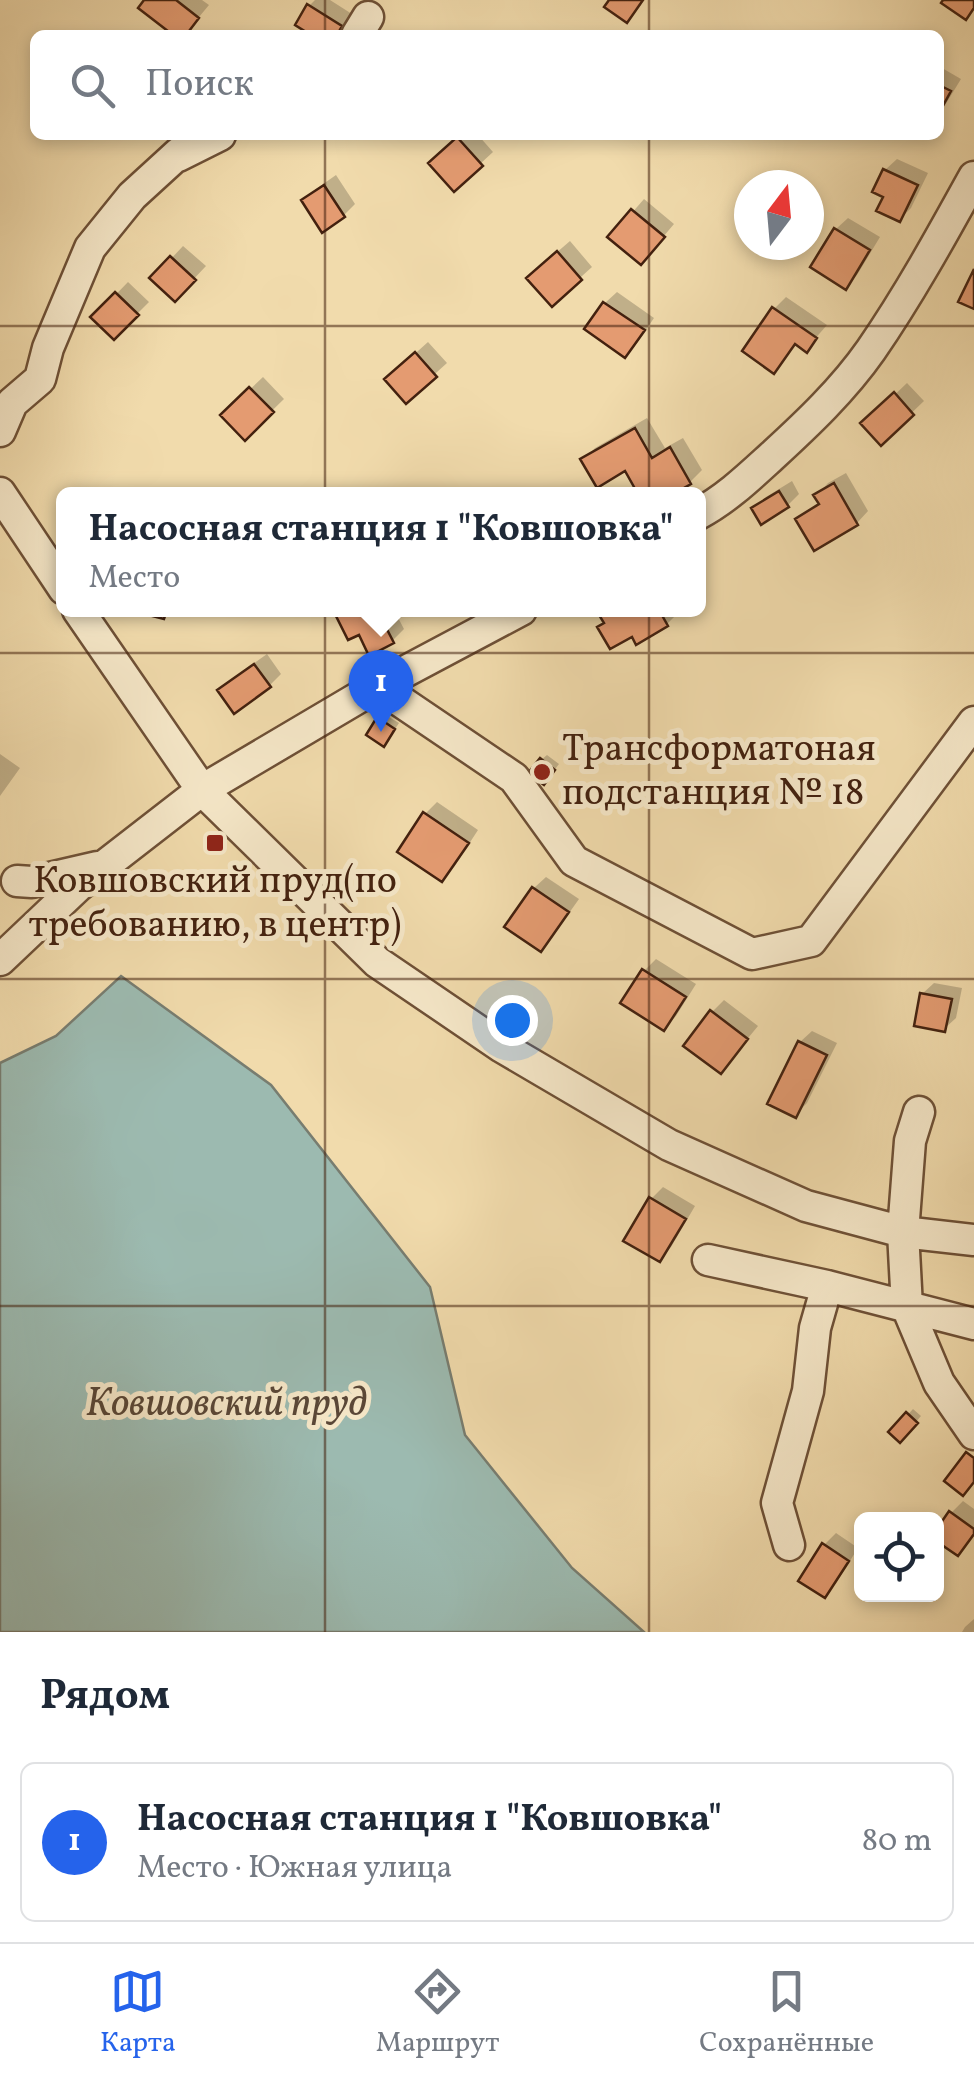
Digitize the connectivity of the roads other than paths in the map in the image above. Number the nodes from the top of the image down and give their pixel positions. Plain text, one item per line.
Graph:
1 (209, 140) edge
2 (974, 177) edge
3 (0, 431) edge
4 (0, 493) edge
5 (706, 510) edge
6 (56, 576) edge
7 (83, 617) edge
8 (509, 617) edge
9 (378, 686) junction
10 (974, 722) edge
11 (202, 790) junction
12 (104, 866) junction
13 (17, 881) dead end
14 (0, 960) edge
15 (918, 1112) dead end
16 (903, 1232) junction
17 (974, 1240) edge
18 (708, 1260) dead end
19 (827, 1286) junction
20 (907, 1307) junction
21 (974, 1324) edge
22 (974, 1434) edge
23 (789, 1546) dead end

1 - 3 street
2 - 5 street
4 - 6 street
7 - 11 street
8 - 9 street
9 - 10 street
9 - 11 street
11 - 12 street
11 - 16 street
12 - 13 street
12 - 14 street
15 - 16 street
16 - 17 street
16 - 20 street
18 - 19 street
19 - 20 street
19 - 23 street
20 - 21 street
20 - 22 street

